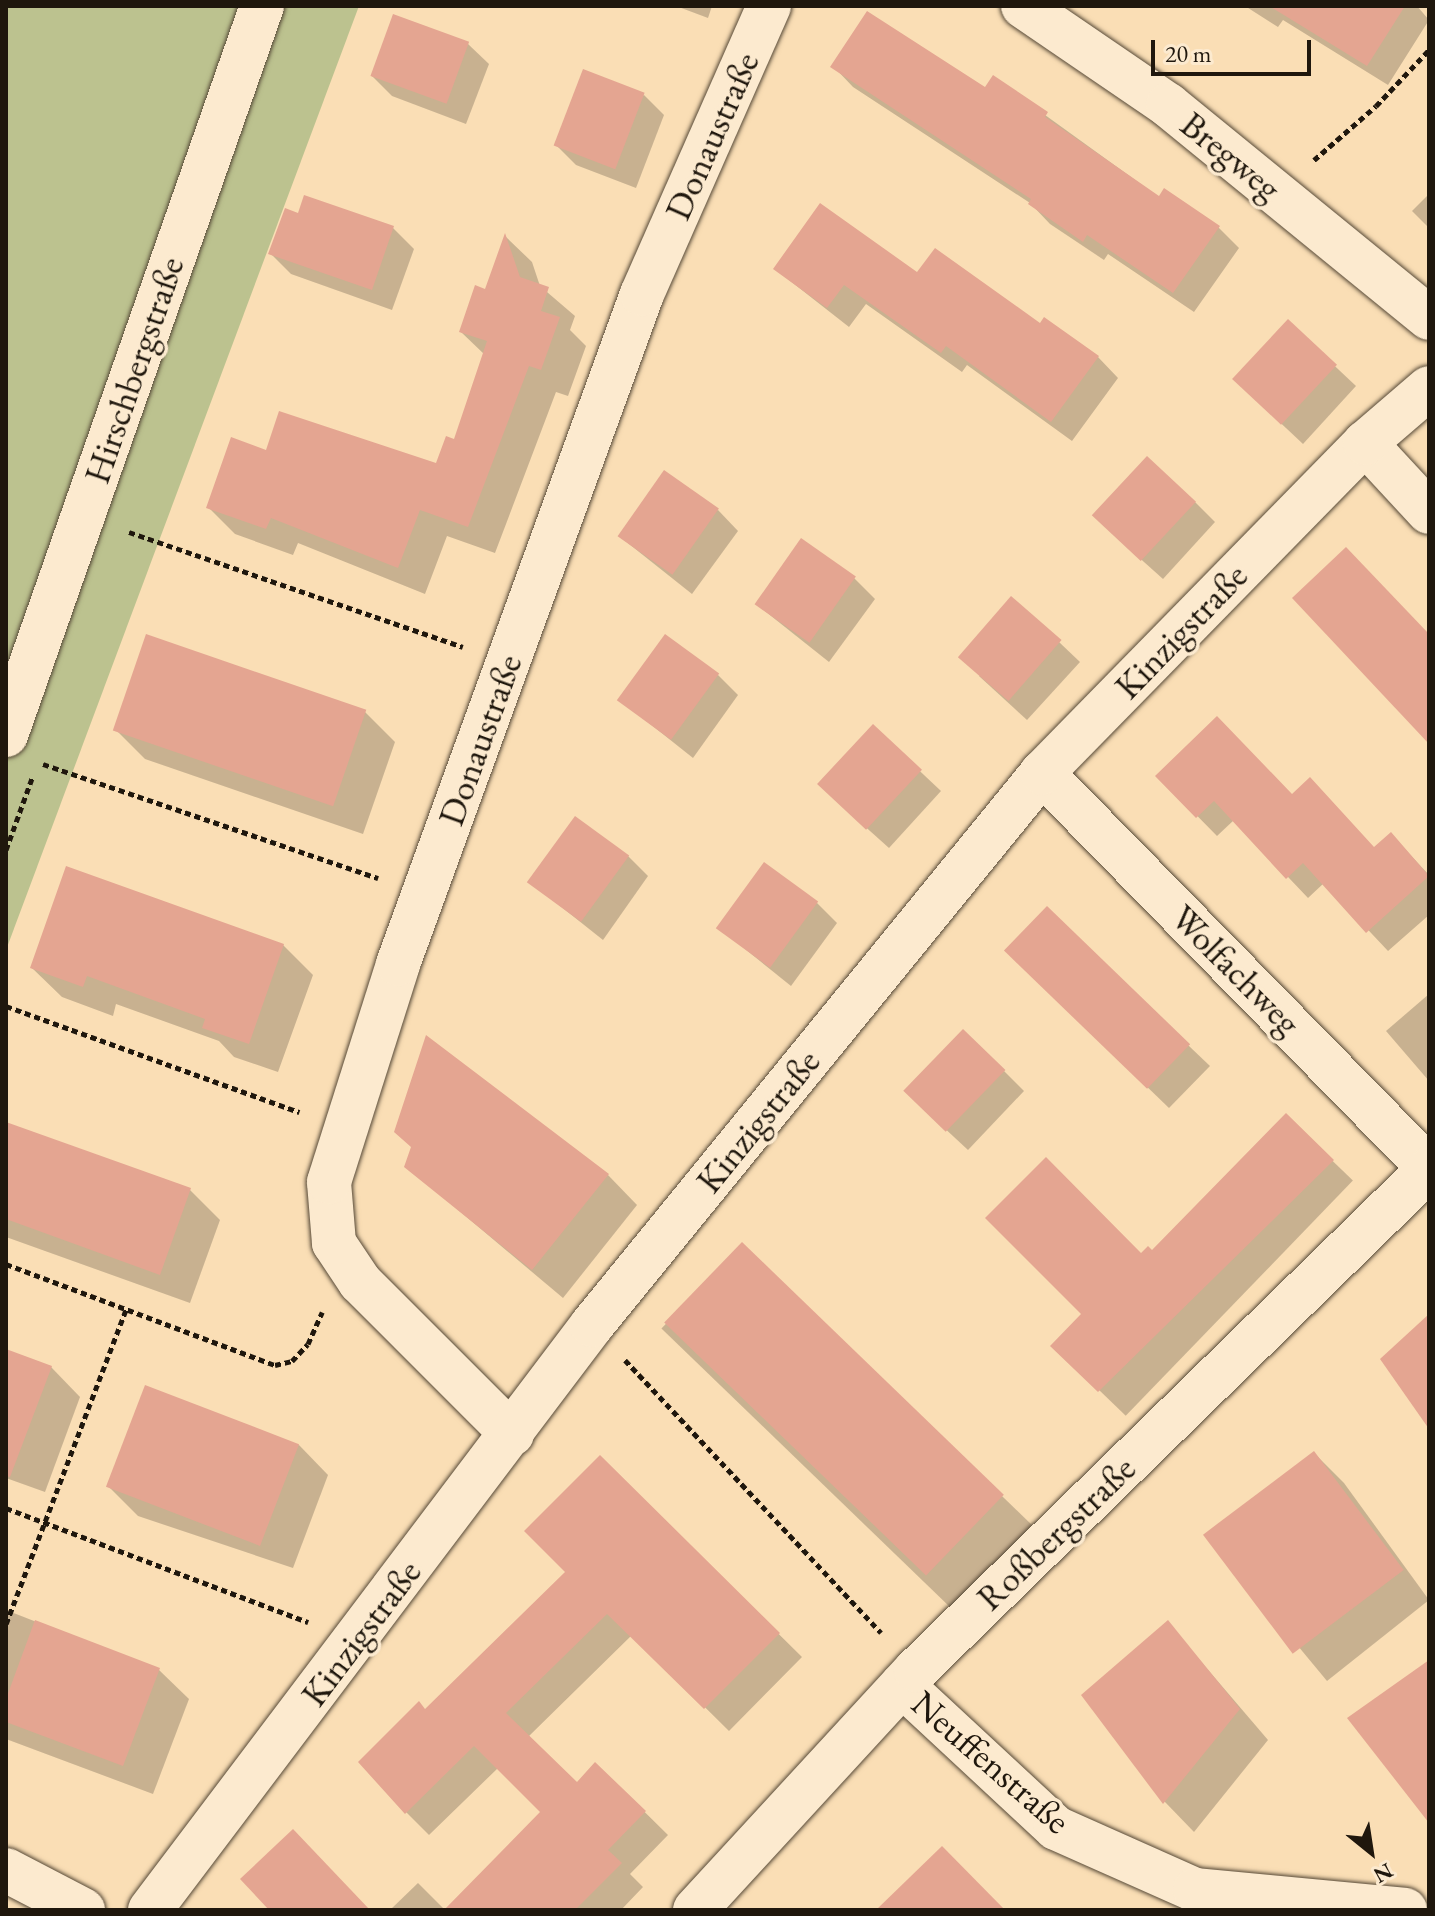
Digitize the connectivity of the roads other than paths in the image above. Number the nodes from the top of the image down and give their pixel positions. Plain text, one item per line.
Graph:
1 (262, 6) edge
2 (769, 6) edge
3 (1023, 6) edge
4 (1429, 318) edge
5 (1429, 388) edge
6 (1365, 443) junction
7 (1429, 512) edge
8 (22, 748) edge
9 (1042, 773) junction
10 (1429, 1169) edge
11 (512, 1434) junction
12 (909, 1677) junction
13 (6, 1870) edge
14 (83, 1910) edge
15 (150, 1910) edge
16 (695, 1910) edge
17 (1405, 1910) edge

1 - 8 street, Hirschbergstraße
2 - 11 street, Donaustraße
3 - 4 street, Bregweg
5 - 6 street, Kinzigstraße
6 - 7 street
6 - 9 street, Kinzigstraße
9 - 10 street, Wolfachweg
9 - 11 street, Kinzigstraße
10 - 12 street, Roßbergstraße
11 - 15 street, Kinzigstraße
12 - 16 street, Roßbergstraße
12 - 17 street, Neuffenstraße
13 - 14 street

